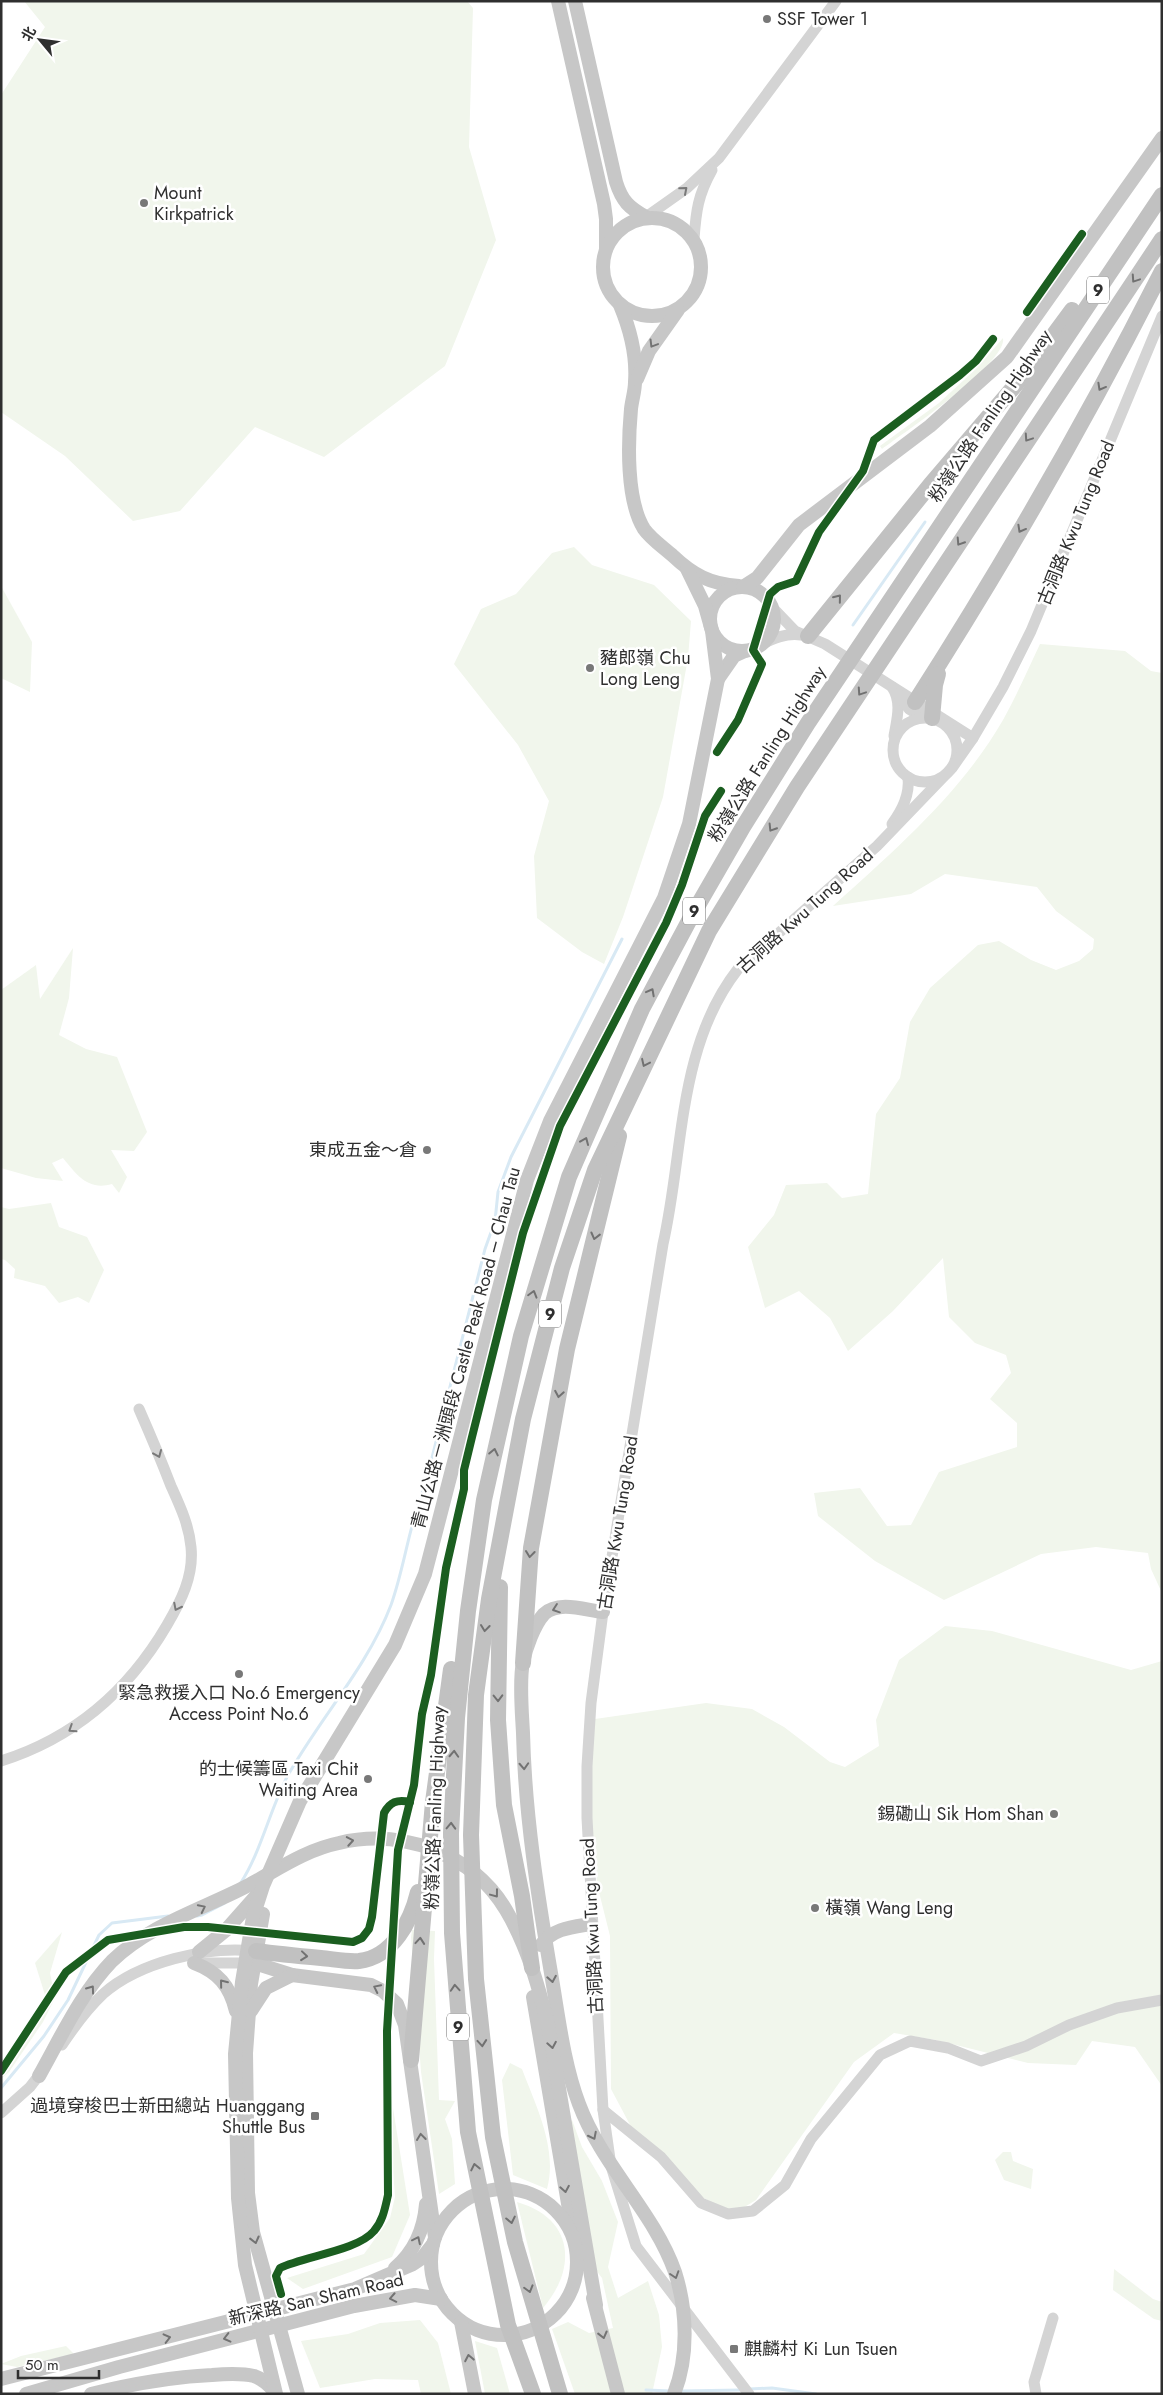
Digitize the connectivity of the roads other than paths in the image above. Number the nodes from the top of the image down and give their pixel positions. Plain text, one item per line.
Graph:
1 (558, 1) edge
2 (575, 1) edge
3 (836, 1) edge
4 (1162, 138) edge
5 (718, 158) junction
6 (1162, 191) edge
7 (1162, 195) edge
8 (646, 217) junction
9 (694, 239) junction
10 (1162, 239) edge
11 (606, 250) junction
12 (1162, 271) edge
13 (620, 305) junction
14 (678, 309) junction
15 (1162, 316) edge
16 (636, 382) junction
17 (772, 559) junction
18 (686, 569) junction
19 (741, 587) junction
20 (769, 603) junction
21 (713, 635) junction
22 (808, 636) junction
23 (957, 636) junction
24 (760, 645) junction
25 (745, 651) junction
26 (718, 679) junction
27 (892, 687) junction
28 (918, 708) junction
29 (980, 726) junction
30 (950, 730) junction
31 (973, 738) junction
32 (893, 743) junction
33 (952, 768) junction
34 (908, 777) junction
35 (877, 846) junction
36 (624, 1109) junction
37 (139, 1408) dead end
38 (484, 1500) junction
39 (502, 1528) junction
40 (603, 1612) junction
41 (523, 1663) junction
42 (1, 1761) edge
43 (428, 1854) junction
44 (275, 1856) junction
45 (263, 1886) junction
46 (591, 1924) junction
47 (250, 1957) junction
48 (196, 1958) junction
49 (532, 1968) junction
50 (292, 1975) junction
51 (1162, 2000) edge
52 (243, 2016) junction
53 (411, 2060) junction
54 (39, 2076) junction
55 (603, 2110) junction
56 (1, 2113) edge
57 (427, 2185) junction
58 (574, 2238) junction
59 (434, 2241) junction
60 (577, 2255) junction
61 (385, 2276) junction
62 (441, 2299) junction
63 (596, 2305) junction
64 (1052, 2318) dead end
65 (461, 2322) junction
66 (1, 2379) edge
67 (298, 2392) edge
68 (275, 2393) edge
69 (26, 2394) edge
70 (91, 2394) edge
71 (475, 2394) edge
72 (532, 2394) edge
73 (560, 2394) edge
74 (618, 2394) edge
75 (674, 2394) edge
76 (749, 2394) edge
77 (1036, 2394) edge

1 - 11 main road
2 - 8 main road
3 - 5 street
4 - 17 main road
8 -> 5 street
5 - 9 street
22 -> 6 highway
38 -> 7 highway, 粉嶺公路 Fanling Highway / 9
8 - 9 main road
8 - 11 main road
9 - 14 main road
10 -> 36 highway, 粉嶺公路 Fanling Highway / 9
11 - 13 main road
12 -> 23 highway
13 - 14 main road
13 - 16 main road
14 -> 16 main road
15 - 29 street, 古洞路 Kwu Tung Road
16 - 18 main road
17 - 19 main road
17 - 20 main road
18 - 19 main road
18 - 21 main road
19 - 20 main road
19 - 21 main road
20 - 22 street
20 - 24 main road
21 - 25 main road
21 - 26 main road
22 - 24 street
22 - 27 street
23 - 28 highway
23 - 28 highway
24 - 25 main road
25 - 26 main road
26 - 44 main road, 青山公路－洲頭段 Castle Peak Road – Chau Tau
27 - 28 street
27 - 28 street
27 - 32 street
28 - 30 street
28 - 31 street
28 - 32 street
29 - 30 street
29 - 31 street, 古洞路 Kwu Tung Road
30 - 33 street
31 - 33 street, 古洞路 Kwu Tung Road
32 - 34 street
33 - 34 street
33 - 35 street, 古洞路 Kwu Tung Road
34 - 35 street
35 - 40 street, 古洞路 Kwu Tung Road
36 - 39 highway, 粉嶺公路 Fanling Highway / 9
36 -> 41 highway
37 -> 42 street
38 - 43 highway
72 -> 38 highway, 粉嶺公路 Fanling Highway / 9
39 -> 49 highway
39 -> 73 highway, 粉嶺公路 Fanling Highway / 9
40 -> 41 main road
40 - 46 street, 古洞路 Kwu Tung Road
41 -> 75 main road
47 -> 43 highway
53 -> 43 highway
44 - 45 main road, 青山公路－洲頭段 Castle Peak Road – Chau Tau
44 - 47 main road, 青山公路－洲頭段 Castle Peak Road – Chau Tau
45 - 47 main road, 青山公路－洲頭段 Castle Peak Road – Chau Tau
45 - 48 main road
46 - 49 main road
46 - 55 street, 古洞路 Kwu Tung Road
47 - 48 street
47 - 50 main road
47 - 52 main road, 青山公路－洲頭段 Castle Peak Road – Chau Tau
52 -> 48 main road
48 - 54 street
49 -> 58 main road
50 - 52 main road
53 -> 50 main road
51 - 55 street
52 -> 67 main road, 青山公路－洲頭段 Castle Peak Road – Chau Tau
52 - 68 main road, 青山公路－洲頭段 Castle Peak Road – Chau Tau
57 -> 53 main road
54 - 56 street
54 -> 63 main road
55 - 76 street, 古洞路 Kwu Tung Road
57 - 59 main road
61 -> 57 main road
58 - 59 main road
58 - 60 main road
59 - 61 main road, 新深路 San Sham Road
59 - 62 main road
60 - 63 main road
60 - 65 main road
66 -> 61 main road, 新深路 San Sham Road
62 - 65 main road
62 -> 69 main road, 新深路 San Sham Road
63 -> 74 main road
64 - 77 street
71 -> 65 main road
68 - 70 main road

